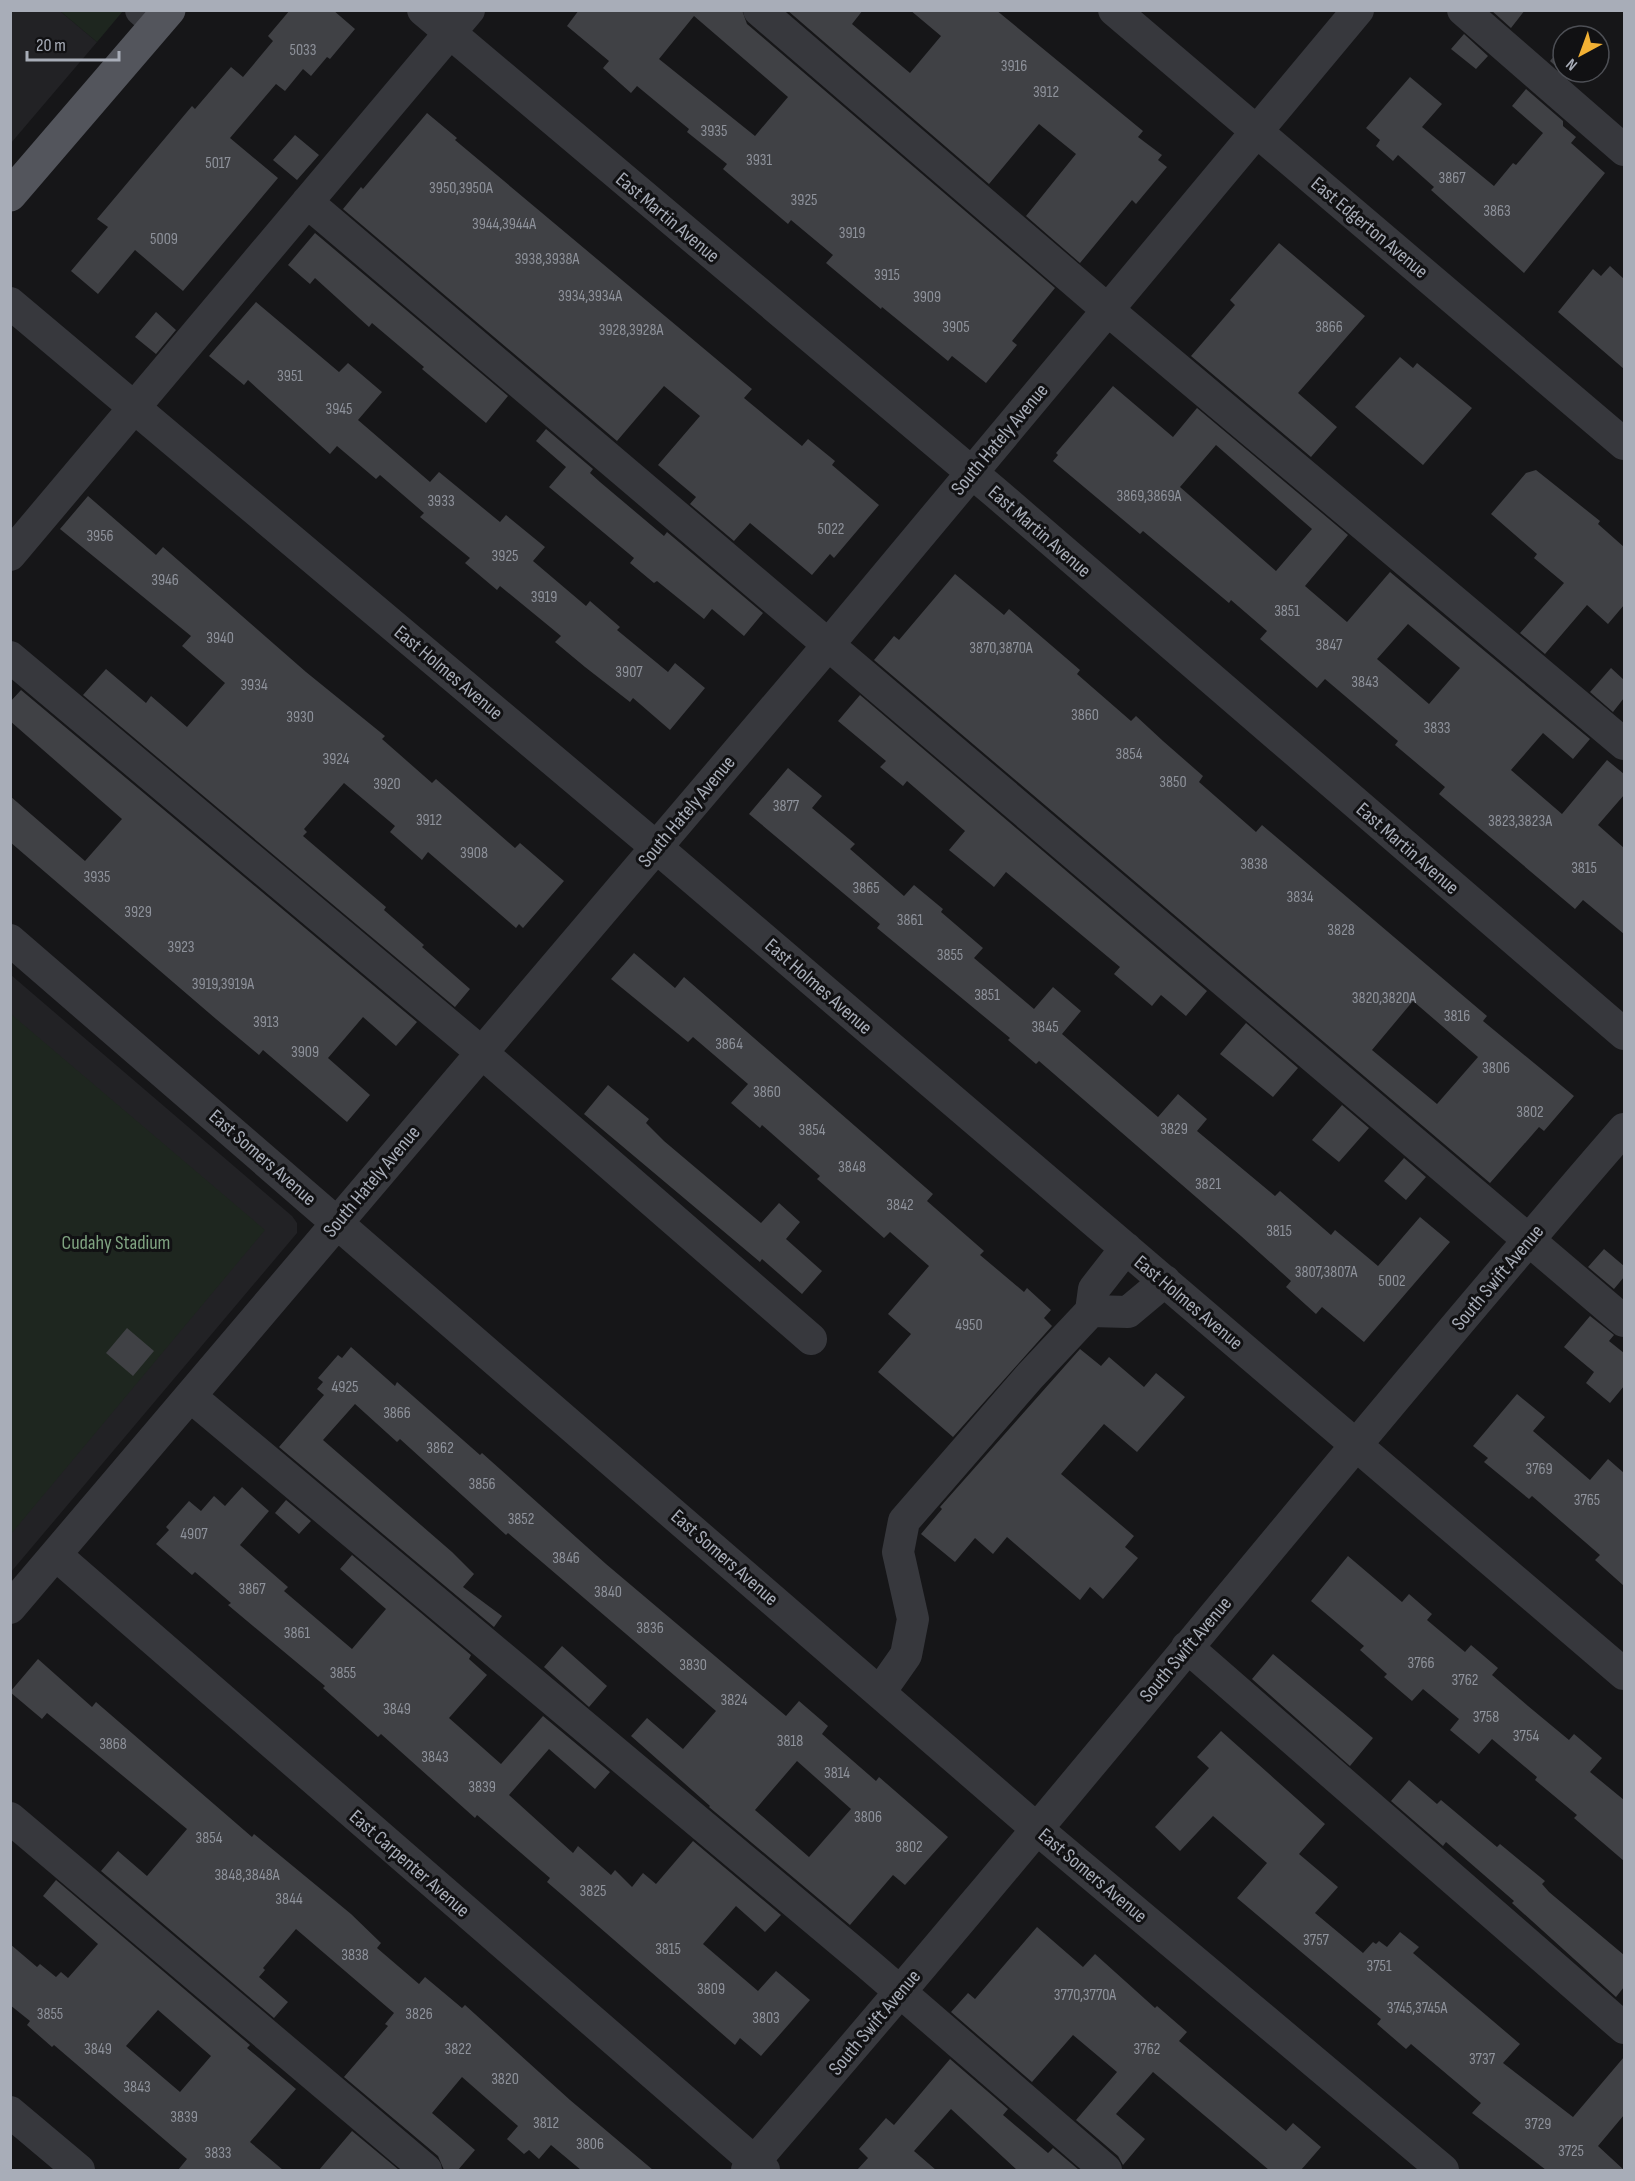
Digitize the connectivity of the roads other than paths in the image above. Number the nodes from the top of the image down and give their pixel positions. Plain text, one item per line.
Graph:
1 (423, 10) edge
2 (759, 10) edge
3 (1114, 10) edge
4 (1358, 10) edge
5 (1462, 10) edge
6 (155, 15) edge
7 (459, 22) edge
8 (1258, 132) junction
9 (1624, 150) edge
10 (10, 195) edge
11 (307, 202) junction
12 (10, 303) edge
13 (1109, 311) junction
14 (134, 407) junction
15 (1624, 444) edge
16 (971, 472) junction
17 (10, 555) edge
18 (829, 644) junction
19 (10, 657) edge
20 (1624, 744) edge
21 (656, 847) junction
22 (10, 940) edge
23 (1624, 1034) edge
24 (481, 1052) junction
25 (1624, 1129) edge
26 (337, 1220) junction
27 (1529, 1239) junction
28 (1126, 1248) junction
29 (1165, 1281) junction
30 (1091, 1311) junction
31 (1624, 1321) edge
32 (811, 1339) dead end
33 (190, 1396) junction
34 (1355, 1444) junction
35 (56, 1555) junction
36 (10, 1608) edge
37 (1187, 1647) junction
38 (1624, 1674) edge
39 (880, 1692) junction
40 (10, 1818) edge
41 (1037, 1829) junction
42 (901, 1992) junction
43 (1624, 2028) edge
44 (10, 2112) edge
45 (755, 2168) edge
46 (79, 2170) edge
47 (426, 2170) edge
48 (1106, 2170) edge
49 (1443, 2170) edge

1 - 7 street, East Martin Avenue
2 - 13 street
3 - 8 street, East Edgerton Avenue
4 - 8 street, South Hately Avenue
5 - 9 street
6 - 10 main road
7 - 11 street
7 - 16 street, East Martin Avenue
8 - 13 street, South Hately Avenue
8 - 15 street, East Edgerton Avenue
11 - 14 street
11 - 18 street
12 - 14 street, East Holmes Avenue
13 - 16 street, South Hately Avenue
13 - 20 street
14 - 17 street
14 - 21 street, East Holmes Avenue
16 - 18 street, South Hately Avenue
16 - 23 street, East Martin Avenue
18 - 21 street, South Hately Avenue
18 - 27 street
19 - 24 street
21 - 24 street, South Hately Avenue
21 - 28 street, East Holmes Avenue
22 - 26 street, East Somers Avenue
24 - 26 street, South Hately Avenue
24 - 32 street
25 - 27 street, South Swift Avenue
26 - 33 street, South Hately Avenue
26 - 39 street, East Somers Avenue
27 - 31 street
27 - 34 street, South Swift Avenue
28 - 29 street, East Holmes Avenue
28 - 30 street
29 - 30 street
29 - 34 street, East Holmes Avenue
30 - 39 street
33 - 35 street, South Hately Avenue
33 - 42 street
34 - 37 street, South Swift Avenue
34 - 38 street, East Holmes Avenue
35 - 36 street, South Hately Avenue
35 - 45 street, East Carpenter Avenue
37 - 41 street, South Swift Avenue
37 - 43 street
39 - 41 street, East Somers Avenue
40 - 47 street
41 - 42 street, South Swift Avenue
41 - 49 street, East Somers Avenue
42 - 45 street, South Swift Avenue
42 - 48 street
44 - 46 street

